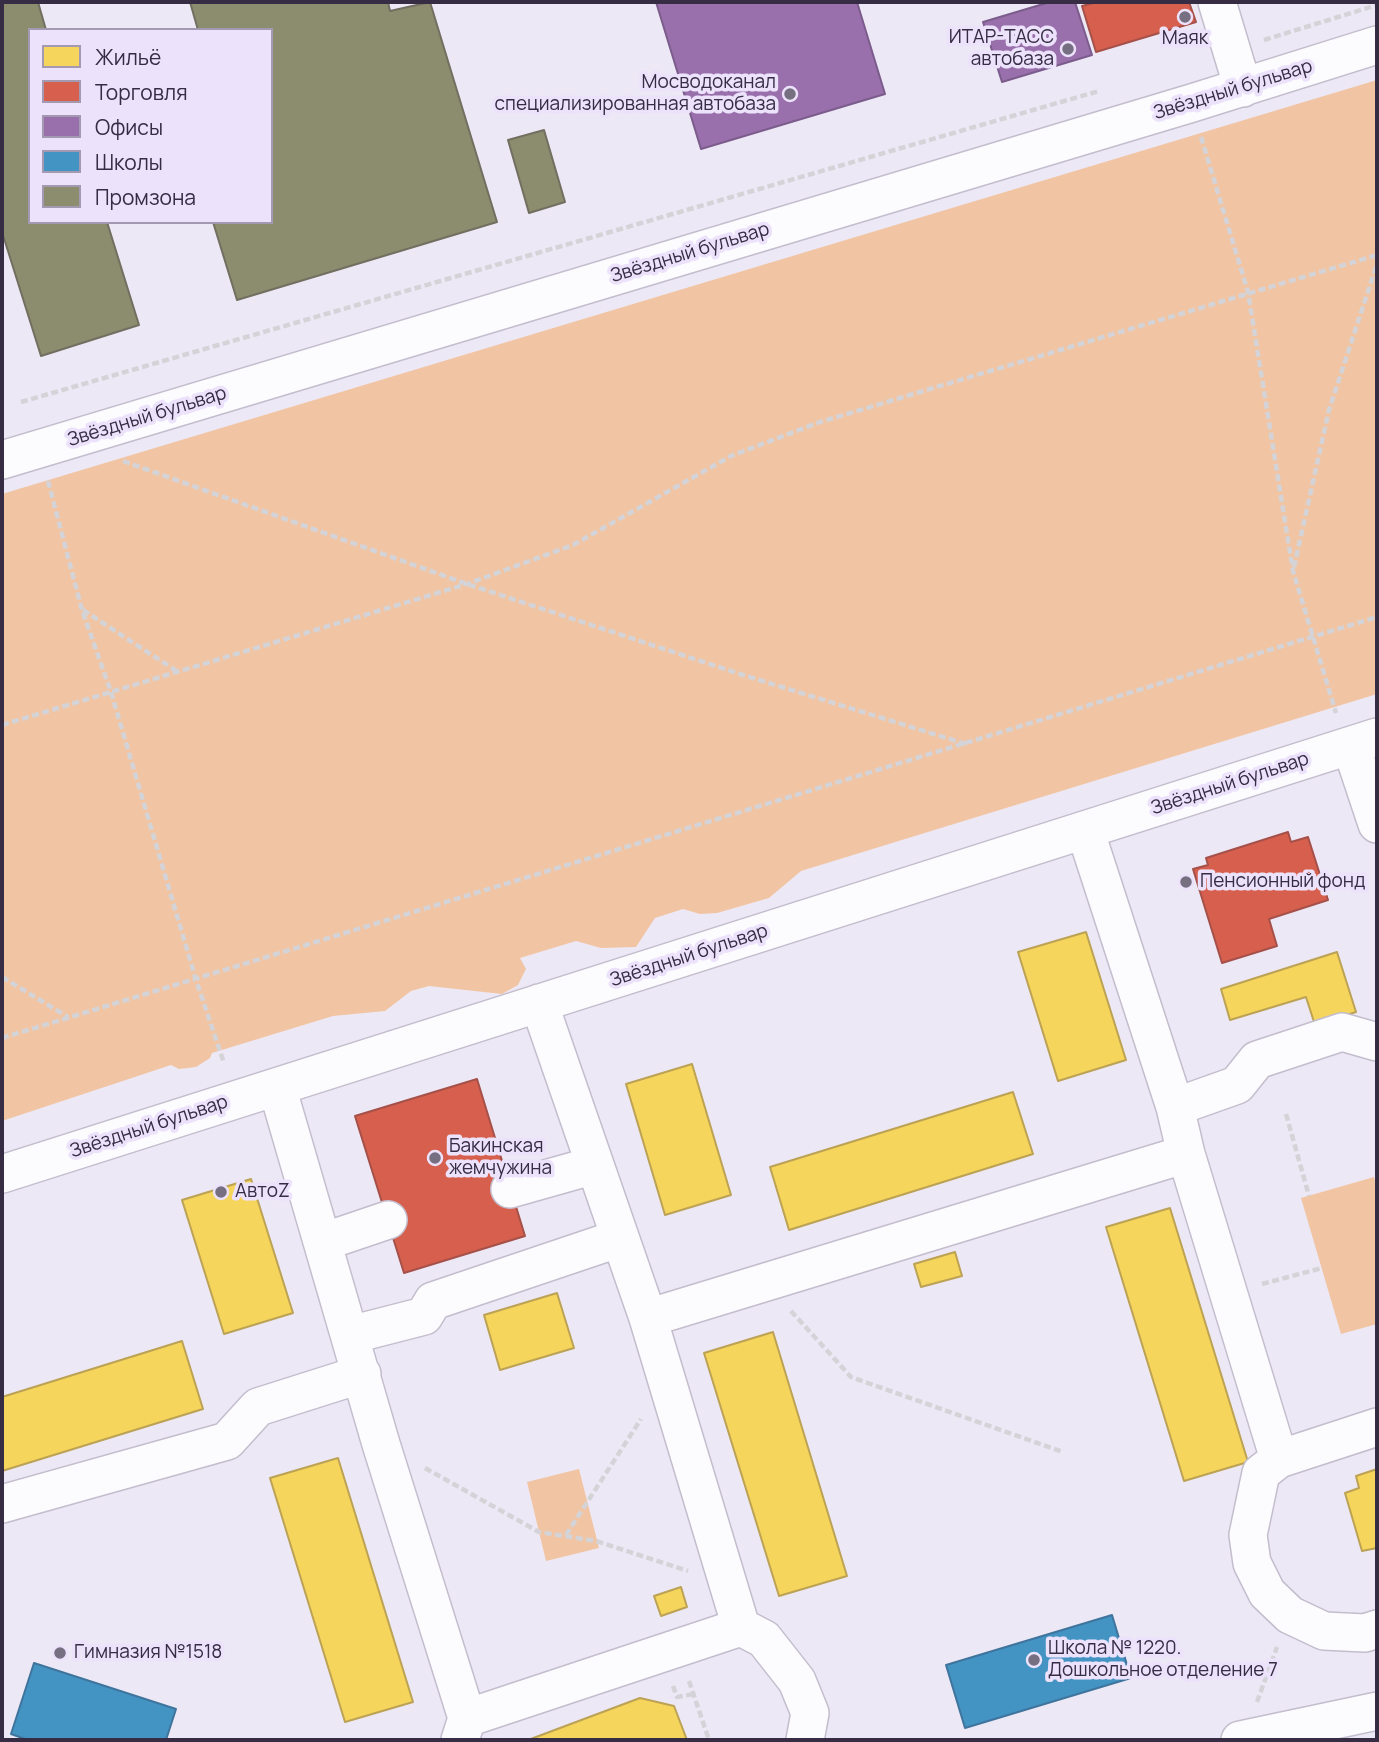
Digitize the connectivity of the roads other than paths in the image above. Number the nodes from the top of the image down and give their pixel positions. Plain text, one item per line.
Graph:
1 (1217, 2) edge
2 (1377, 45) edge
3 (1243, 88) junction
4 (3, 456) edge
5 (1355, 732) edge
6 (1377, 824) edge
7 (1084, 830) junction
8 (538, 1003) junction
9 (1377, 1042) edge
10 (277, 1087) junction
11 (1175, 1107) junction
12 (1186, 1154) junction
13 (595, 1165) junction
14 (2, 1174) edge
15 (510, 1189) dead end
16 (387, 1220) dead end
17 (620, 1238) junction
18 (323, 1242) junction
19 (648, 1318) junction
20 (350, 1335) junction
21 (362, 1374) junction
22 (1377, 1427) edge
23 (1279, 1459) junction
24 (2, 1504) edge
25 (741, 1627) junction
26 (1377, 1629) edge
27 (1377, 1711) edge
28 (463, 1729) edge
29 (805, 1740) edge
30 (1240, 1740) edge

1 - 3 street
2 - 3 street, Звёздный бульвар
3 - 4 street, Звёздный бульвар
5 - 6 street
5 - 7 street, Звёздный бульвар
7 - 8 street, Звёздный бульвар
7 - 11 street
8 - 10 street, Звёздный бульвар
8 - 13 street
9 - 11 street
10 - 14 street, Звёздный бульвар
10 - 18 street
11 - 12 street
12 - 19 street
12 - 23 street
13 - 15 street
13 - 17 street
16 - 18 street
17 - 19 street
17 - 20 street
18 - 20 street
19 - 25 street
20 - 21 street
21 - 24 street
21 - 28 street
22 - 23 street
23 - 26 street
25 - 28 street
25 - 29 street
27 - 30 street

